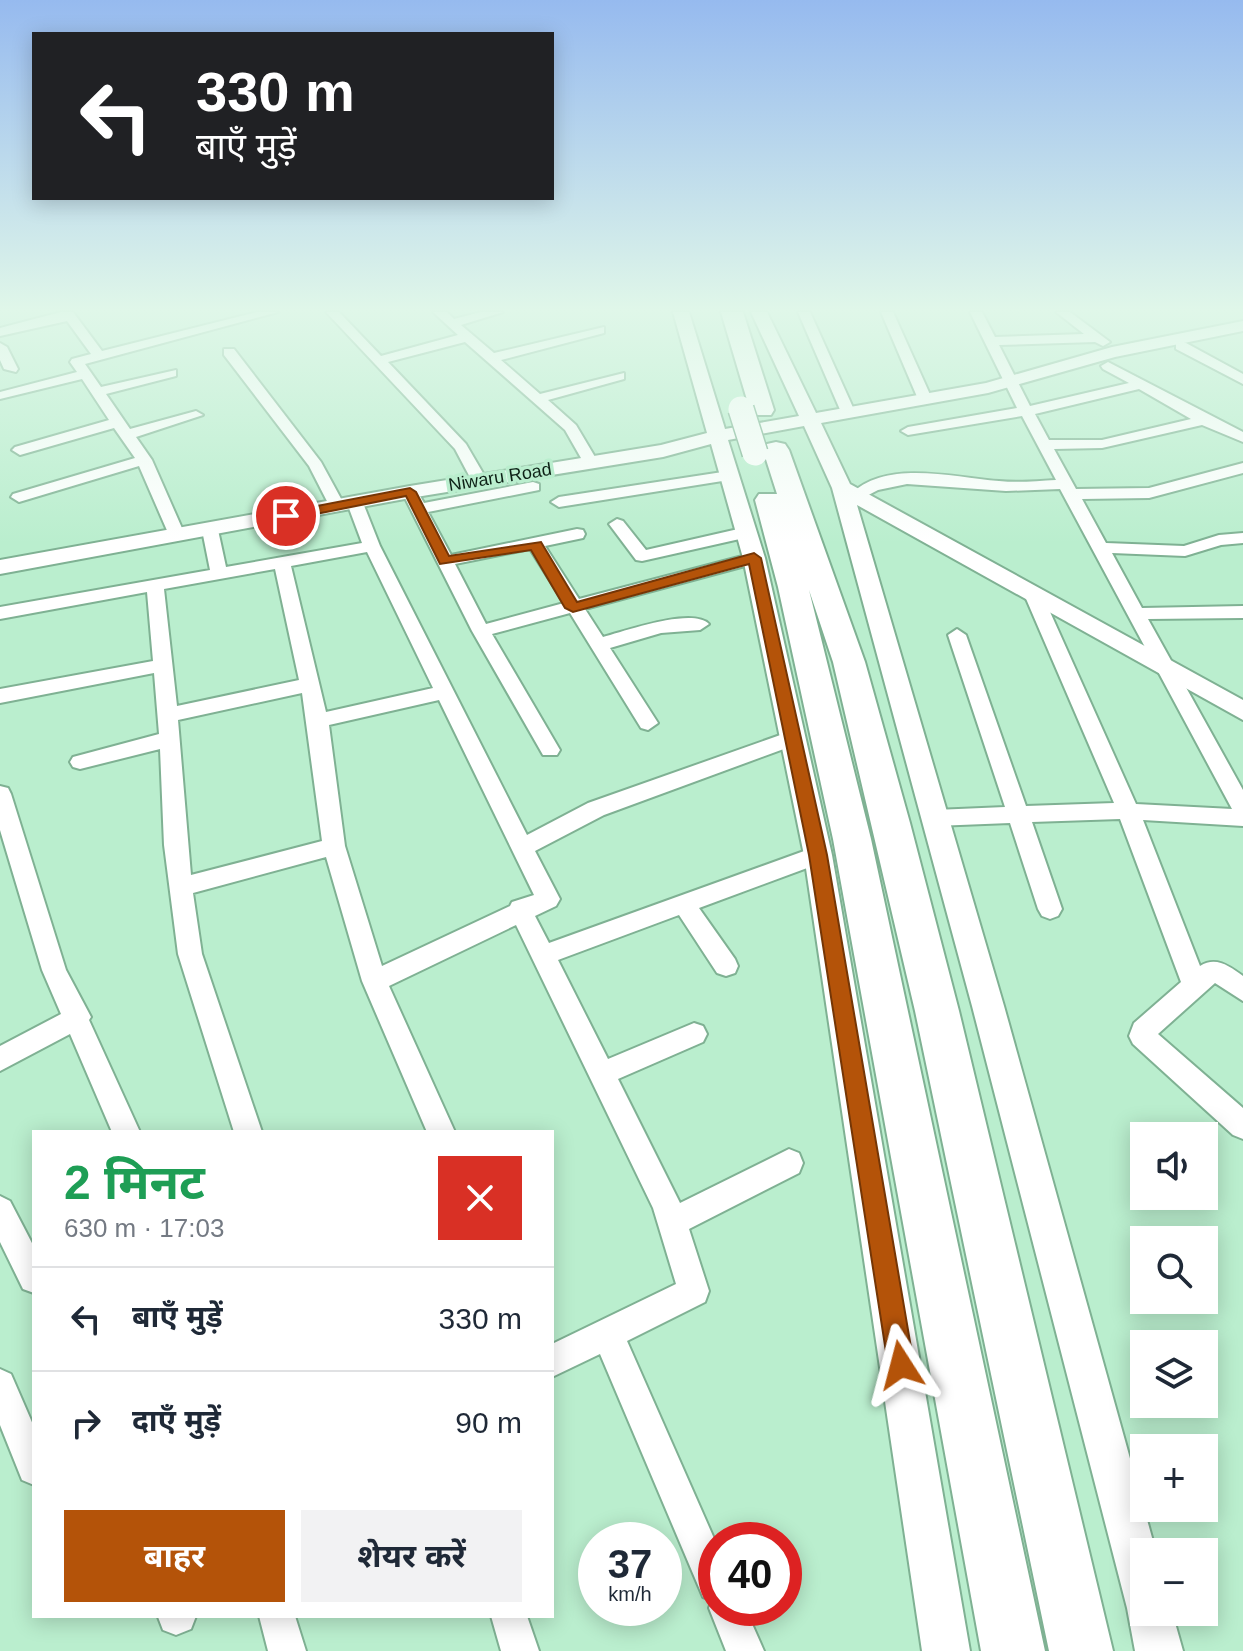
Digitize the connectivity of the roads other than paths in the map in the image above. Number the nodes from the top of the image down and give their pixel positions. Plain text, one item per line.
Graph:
1 (29, 389) edge
2 (95, 389) edge
3 (109, 389) edge
4 (258, 389) edge
5 (405, 389) edge
6 (529, 389) edge
7 (572, 389) edge
8 (718, 389) edge
9 (729, 389) edge
10 (739, 389) edge
11 (795, 389) edge
12 (838, 389) edge
13 (921, 389) edge
14 (999, 389) edge
15 (1009, 389) edge
16 (1015, 389) edge
17 (1123, 389) edge
18 (1147, 389) edge
19 (97, 392) junction
20 (3, 396) dead end
21 (540, 398) junction
22 (925, 399) junction
23 (1028, 411) junction
24 (848, 412) junction
25 (196, 415) dead end
26 (1204, 420) junction
27 (812, 424) junction
28 (122, 428) junction
29 (908, 431) dead end
30 (1243, 438) edge
31 (743, 440) junction
32 (1045, 445) junction
33 (20, 450) dead end
34 (144, 460) junction
35 (590, 462) junction
36 (1243, 468) edge
37 (479, 480) junction
38 (533, 487) dead end
39 (1069, 489) junction
40 (850, 492) junction
41 (19, 497) dead end
42 (414, 500) junction
43 (559, 502) dead end
44 (346, 505) junction
45 (617, 524) dead end
46 (210, 530) junction
47 (577, 534) dead end
48 (177, 535) junction
49 (1243, 538) edge
50 (536, 545) junction
51 (750, 545) junction
52 (372, 546) junction
53 (1100, 548) junction
54 (445, 561) junction
55 (282, 562) junction
56 (0, 567) edge
57 (219, 574) junction
58 (155, 585) junction
59 (1033, 594) junction
60 (573, 608) junction
61 (1243, 612) edge
62 (0, 613) edge
63 (1136, 614) junction
64 (700, 624) dead end
65 (481, 631) junction
66 (957, 635) dead end
67 (598, 645) junction
68 (163, 665) junction
69 (1165, 667) junction
70 (308, 685) junction
71 (445, 692) junction
72 (0, 696) edge
73 (1238, 703) edge
74 (168, 715) junction
75 (318, 721) junction
76 (648, 723) dead end
77 (793, 738) junction
78 (169, 739) junction
79 (550, 750) dead end
80 (80, 762) dead end
81 (0, 794) edge
82 (1243, 810) edge
83 (1128, 811) junction
84 (1019, 814) junction
85 (935, 818) junction
86 (1243, 818) edge
87 (334, 846) junction
88 (522, 848) junction
89 (818, 855) junction
90 (181, 887) junction
91 (684, 904) junction
92 (520, 909) junction
93 (1050, 909) dead end
94 (543, 955) junction
95 (726, 966) dead end
96 (374, 981) junction
97 (1194, 983) junction
98 (1243, 990) edge
99 (78, 1017) junction
100 (694, 1034) dead end
101 (0, 1059) edge
102 (601, 1074) junction
103 (1243, 1126) edge
104 (125, 1130) edge
105 (247, 1130) edge
106 (440, 1130) edge
107 (789, 1163) dead end
108 (0, 1211) edge
109 (672, 1222) junction
110 (32, 1274) edge
111 (608, 1335) junction
112 (554, 1360) edge
113 (0, 1385) edge
114 (32, 1463) edge
115 (1130, 1540) edge
116 (698, 1542) edge
117 (278, 1618) edge
118 (510, 1618) edge
119 (735, 1626) edge
120 (1153, 1626) edge
121 (287, 1651) edge
122 (520, 1651) edge
123 (745, 1651) edge
124 (946, 1651) edge
125 (1013, 1651) edge
126 (1081, 1651) edge
127 (1159, 1651) edge

1 - 20 street
2 - 19 street
3 - 19 street
4 - 44 street
5 - 37 street
6 - 21 street
7 - 21 street
8 - 31 street
9 - 31 highway
10 - 31 highway
11 - 27 street
12 - 24 street
13 - 22 street
14 - 22 street
15 - 27 street
16 - 23 street
17 - 23 street
18 - 26 street
19 - 28 street
21 - 35 street
22 - 24 street
23 - 29 street
23 - 32 street
24 - 27 street
25 - 28 street
26 - 30 street
26 - 32 street
27 - 31 street, Niwaru Road
27 - 40 street
28 - 33 street
28 - 34 street
31 - 35 street, Niwaru Road
31 - 43 street
31 - 51 street
31 - 125 highway
31 - 126 highway
32 - 39 street
34 - 41 street
34 - 48 street
35 - 37 street, Niwaru Road
36 - 39 street
37 - 42 street, Niwaru Road
38 - 42 street
39 - 40 street
39 - 53 street
40 - 59 street
40 - 85 street
42 - 44 street, Niwaru Road
42 - 54 street
44 - 46 street, Niwaru Road
44 - 52 street
45 - 51 street
46 - 48 street, Niwaru Road
46 - 57 street
47 - 50 street
48 - 56 street, Niwaru Road
49 - 53 street
50 - 54 street
50 - 60 street
51 - 60 street
51 - 77 street
52 - 55 street
52 - 71 street
53 - 63 street
54 - 65 street
55 - 57 street
55 - 70 street
57 - 58 street
58 - 62 street
58 - 68 street
59 - 69 street
59 - 83 street
60 - 65 street
60 - 67 street
61 - 63 street
63 - 69 street
64 - 67 street
65 - 79 street
66 - 84 street
67 - 76 street
68 - 72 street
68 - 74 street
69 - 73 street
69 - 82 street
70 - 74 street
70 - 75 street
71 - 75 street
71 - 88 street
74 - 78 street
75 - 87 street
77 - 88 street
77 - 89 street
78 - 80 street
78 - 90 street
81 - 99 street
83 - 84 street
83 - 86 street
83 - 97 street
84 - 85 street
84 - 93 street
85 - 115 street
87 - 90 street
87 - 96 street
88 - 92 street
89 - 91 street
89 - 124 street
90 - 105 street
91 - 94 street
91 - 95 street
92 - 94 street
92 - 96 street
94 - 102 street
96 - 106 street
97 - 98 street
97 - 103 street
99 - 101 street
99 - 104 street
100 - 102 street
102 - 109 street
107 - 109 street
108 - 110 street
109 - 111 street
111 - 112 street
111 - 116 street
113 - 114 street
117 - 121 street
118 - 122 street
119 - 123 street
120 - 127 street

